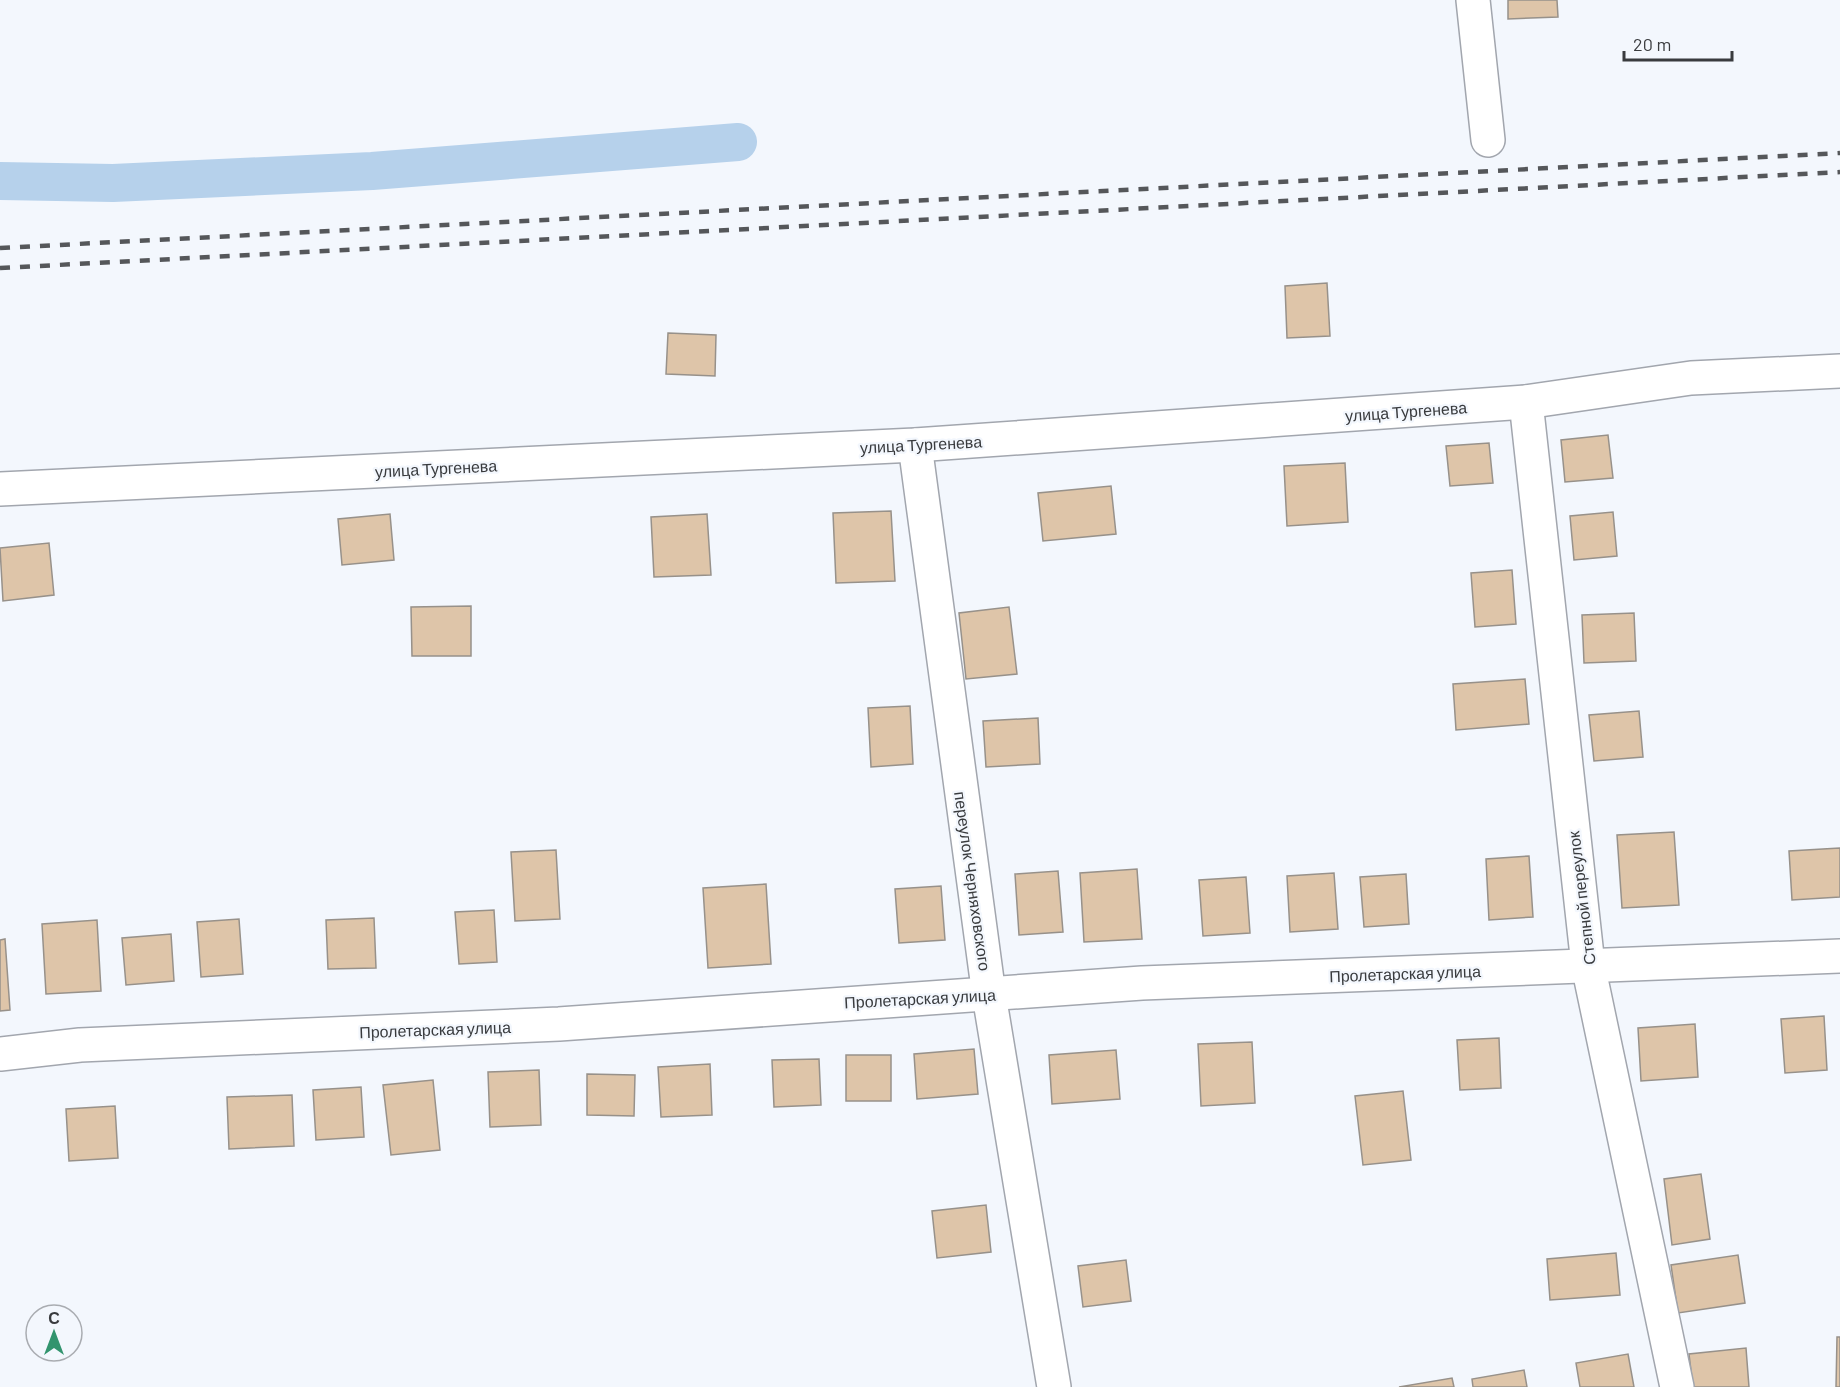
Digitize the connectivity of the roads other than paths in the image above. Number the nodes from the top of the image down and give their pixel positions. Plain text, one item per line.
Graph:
1 (1473, 0) edge
2 (1488, 140) dead end
3 (1840, 371) edge
4 (1526, 402) junction
5 (915, 445) junction
6 (0, 489) edge
7 (1840, 956) edge
8 (1588, 965) junction
9 (989, 995) junction
10 (0, 1054) edge
11 (1054, 1387) edge
12 (1677, 1387) edge

1 - 2 street
3 - 4 street, улица Тургенева
4 - 5 street, улица Тургенева
4 - 8 street, Степной переулок
5 - 6 street, улица Тургенева
5 - 9 street, переулок Черняховского
7 - 8 street, Пролетарская улица
8 - 9 street, Пролетарская улица
8 - 12 street, Степной переулок
9 - 10 street, Пролетарская улица
9 - 11 street, переулок Черняховского

